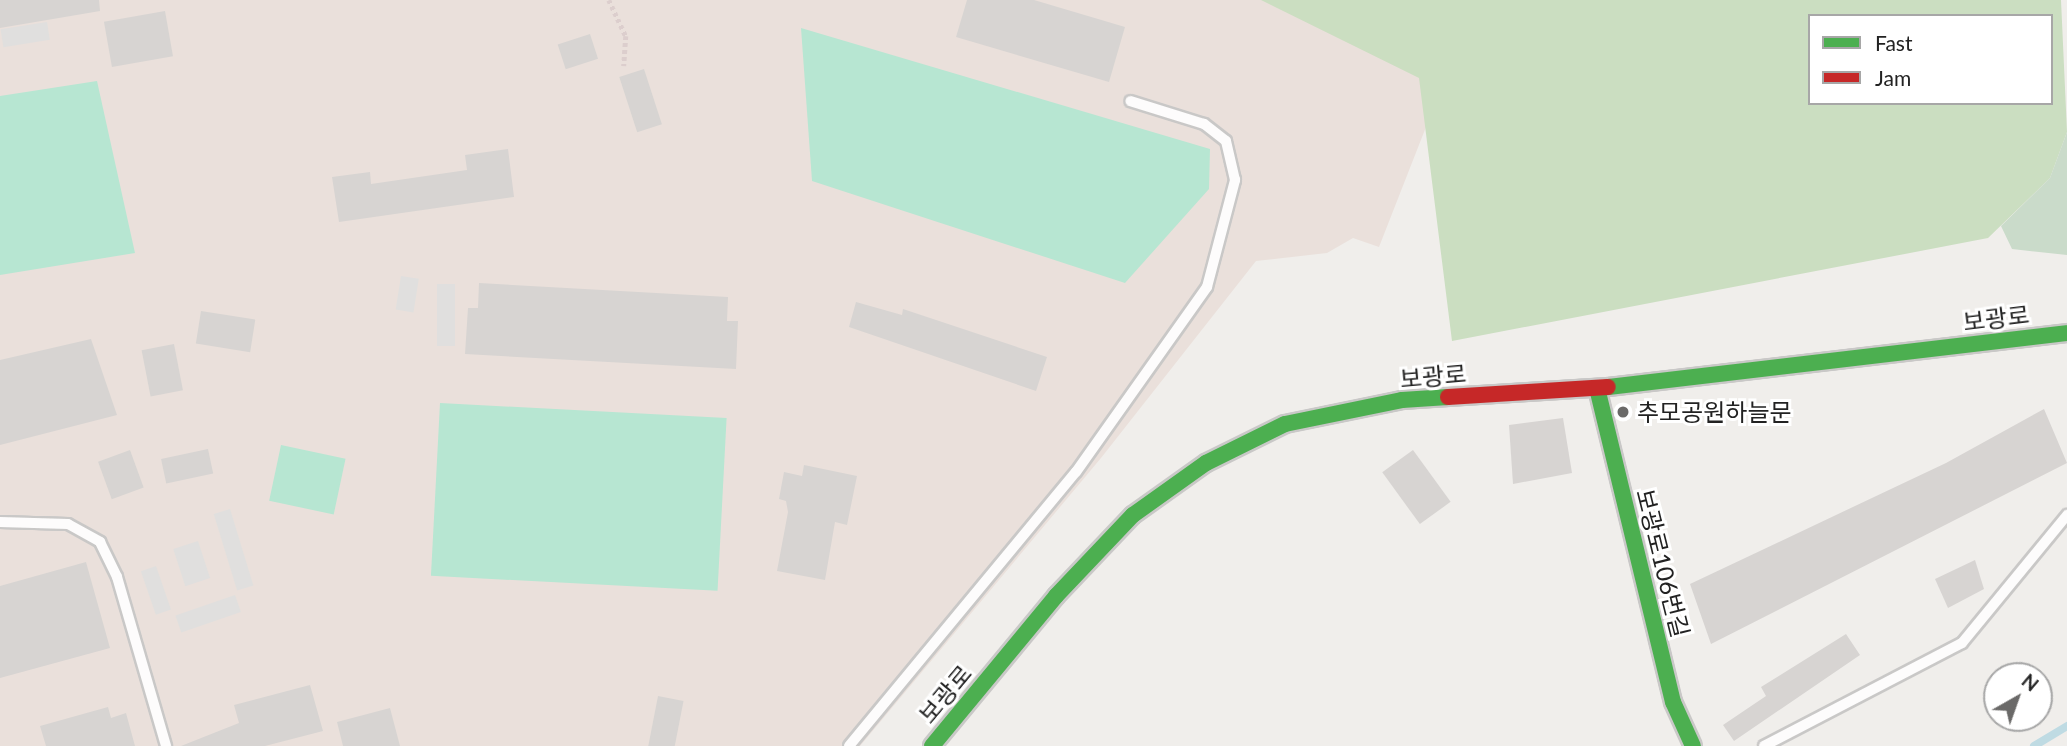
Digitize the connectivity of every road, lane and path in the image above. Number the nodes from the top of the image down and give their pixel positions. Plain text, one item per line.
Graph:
1 (609, 0) edge
2 (624, 66) dead end
3 (1130, 101) dead end
4 (2067, 333) edge
5 (1597, 388) junction
6 (2067, 514) edge
7 (0, 522) edge
8 (166, 746) edge
9 (849, 746) edge
10 (932, 746) edge
11 (1693, 746) edge
12 (1764, 746) edge

1 - 2 path
3 - 9 lane
4 - 5 main road, 보광로
5 - 10 main road, 보광로
5 - 11 main road, 보광로106번길
6 - 12 lane
7 - 8 lane

